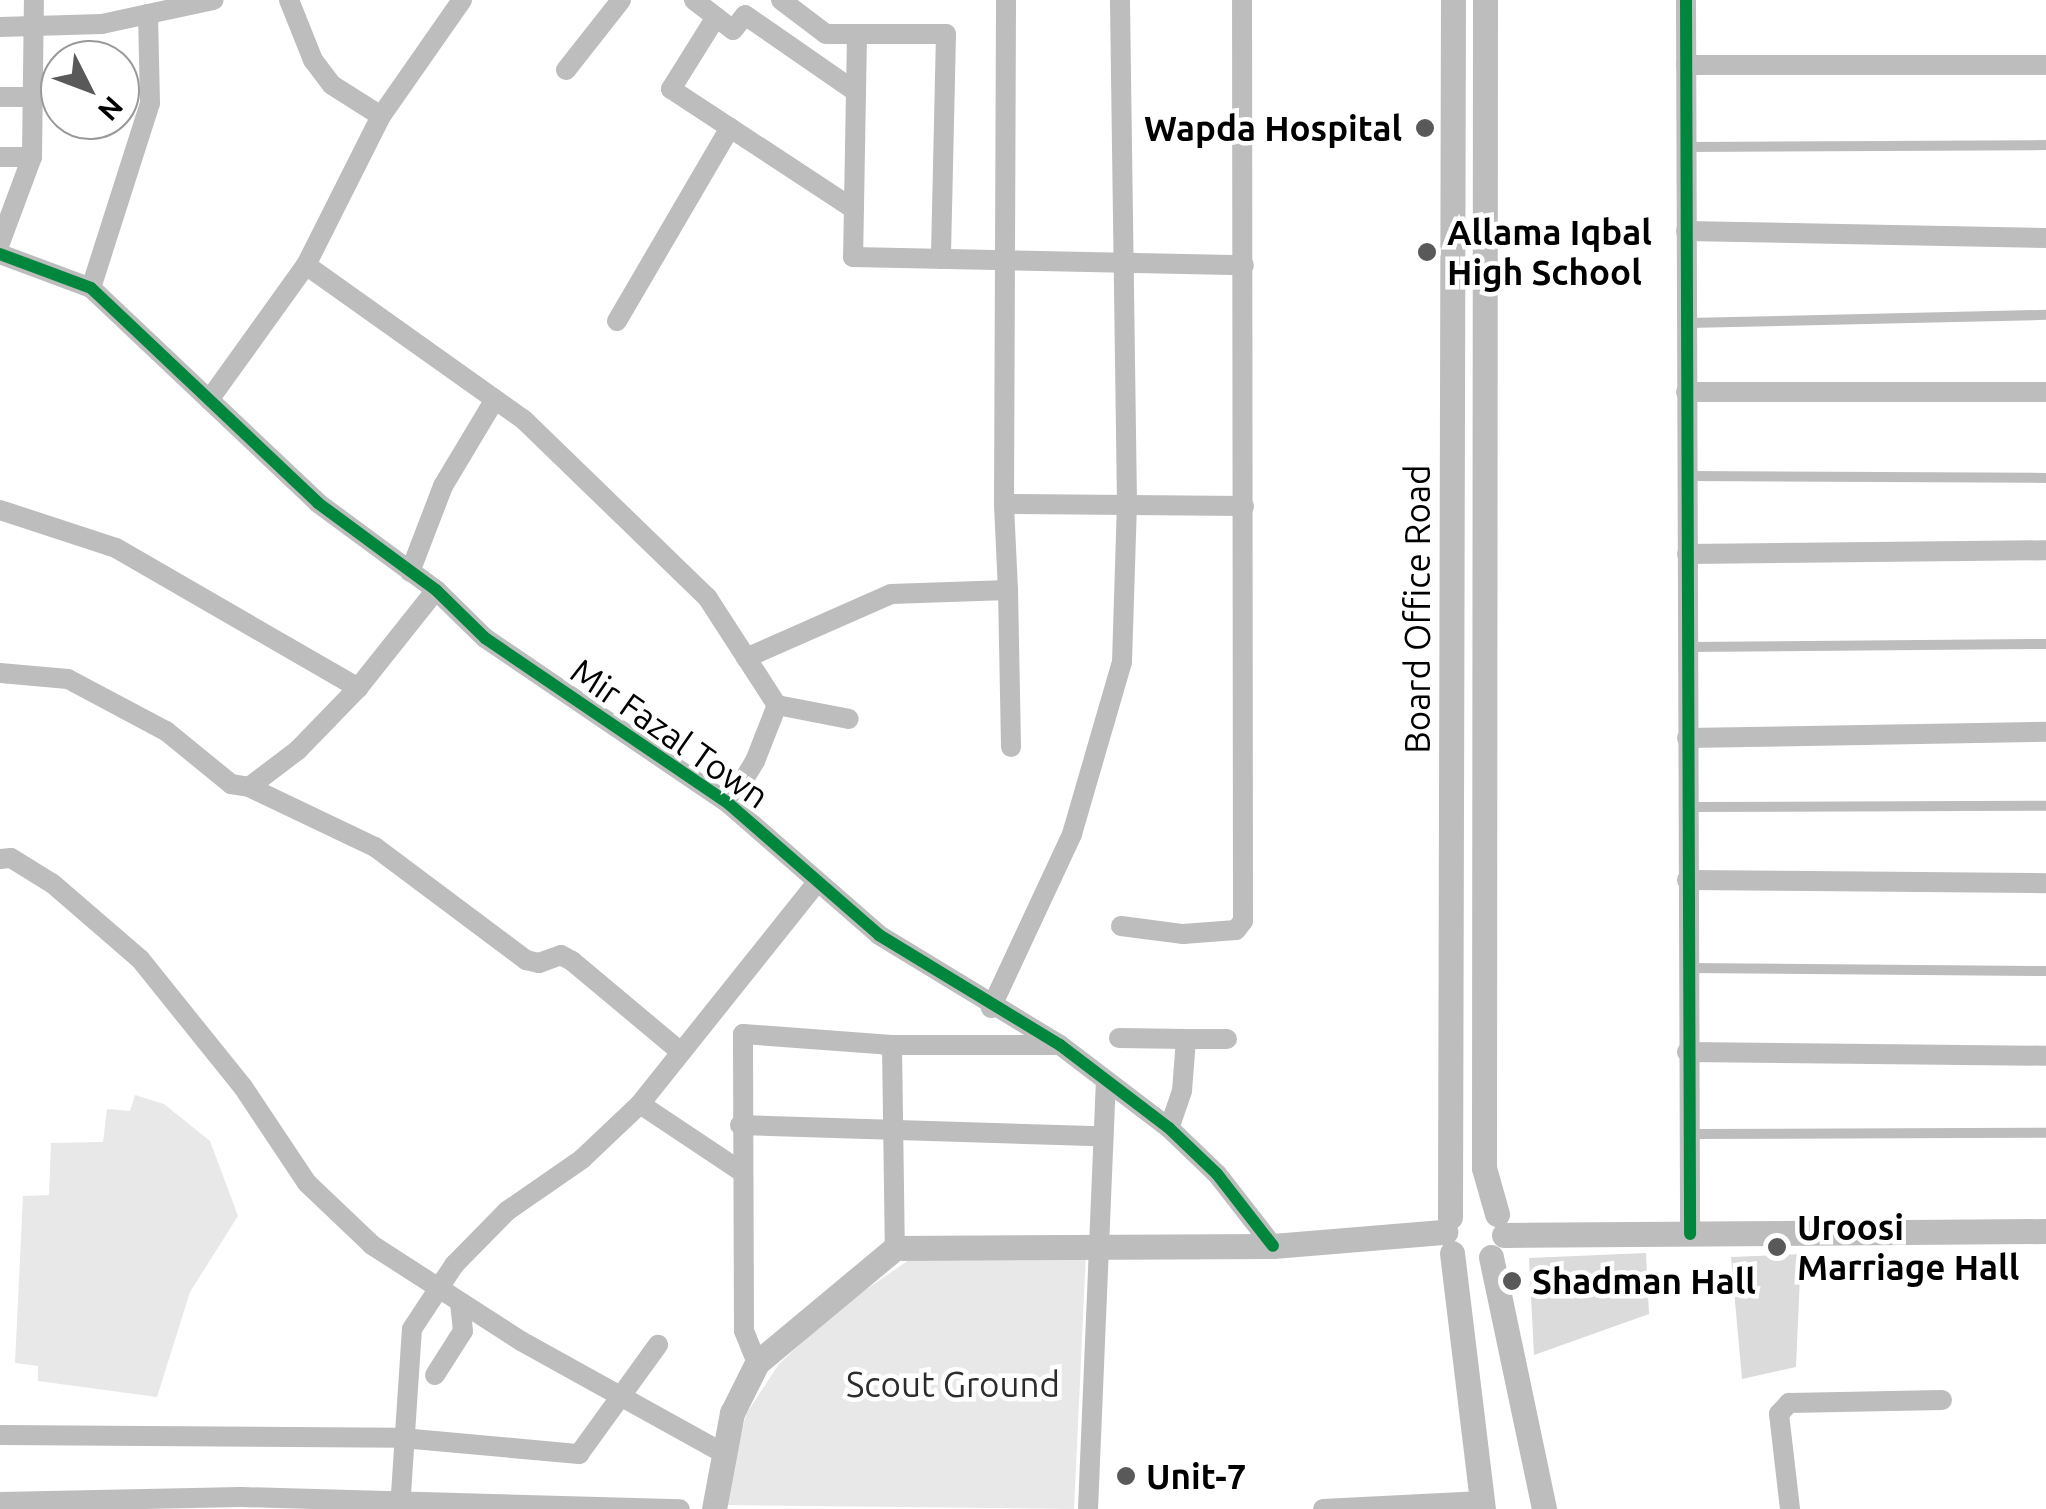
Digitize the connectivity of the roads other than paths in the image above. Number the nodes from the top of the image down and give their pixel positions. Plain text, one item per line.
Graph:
1 (34, 0) edge
2 (102, 0) edge
3 (214, 0) edge
4 (289, 0) edge
5 (462, 0) edge
6 (620, 0) edge
7 (694, 0) edge
8 (781, 0) edge
9 (1006, 0) edge
10 (1120, 0) edge
11 (1242, 0) edge
12 (1453, 0) edge
13 (1485, 0) edge
14 (1686, 0) edge
15 (148, 14) junction
16 (716, 17) junction
17 (35, 24) junction
18 (102, 24) junction
19 (0, 27) edge
20 (857, 34) junction
21 (1686, 65) junction
22 (2046, 65) edge
23 (566, 70) dead end
24 (856, 92) junction
25 (34, 96) junction
26 (0, 97) edge
27 (381, 116) junction
28 (730, 128) junction
29 (2046, 145) edge
30 (1686, 147) junction
31 (0, 157) edge
32 (32, 157) junction
33 (854, 210) junction
34 (2, 230) edge
35 (1686, 231) junction
36 (2046, 238) edge
37 (0, 254) edge
38 (940, 259) junction
39 (1007, 262) junction
40 (1244, 265) junction
41 (306, 266) junction
42 (1124, 266) junction
43 (91, 288) junction
44 (2046, 316) edge
45 (617, 321) dead end
46 (1686, 323) junction
47 (1686, 392) junction
48 (2046, 392) edge
49 (494, 399) junction
50 (209, 400) junction
51 (1686, 476) junction
52 (2046, 478) edge
53 (1004, 504) junction
54 (1127, 504) junction
55 (1244, 506) junction
56 (0, 510) edge
57 (2046, 550) edge
58 (1687, 554) junction
59 (410, 572) junction
60 (436, 590) junction
61 (1008, 590) junction
62 (2046, 644) edge
63 (1687, 648) junction
64 (746, 658) junction
65 (0, 673) edge
66 (358, 688) junction
67 (777, 705) junction
68 (849, 719) dead end
69 (2046, 732) edge
70 (1687, 738) junction
71 (1011, 747) dead end
72 (249, 787) junction
73 (729, 804) junction
74 (2046, 806) edge
75 (1687, 807) junction
76 (0, 859) edge
77 (1687, 880) junction
78 (815, 884) junction
79 (2046, 884) edge
80 (1120, 926) dead end
81 (1687, 968) junction
82 (2046, 971) edge
83 (991, 1008) junction
84 (716, 1012) junction
85 (746, 1032) junction
86 (1120, 1038) dead end
87 (1228, 1039) dead end
88 (1186, 1040) junction
89 (892, 1045) junction
90 (1060, 1045) junction
91 (681, 1052) junction
92 (1688, 1052) junction
93 (2046, 1056) edge
94 (1106, 1080) junction
95 (640, 1104) junction
96 (740, 1125) junction
97 (1169, 1128) junction
98 (892, 1130) junction
99 (2046, 1133) edge
100 (1688, 1134) junction
101 (1100, 1136) junction
102 (739, 1170) junction
103 (2046, 1231) edge
104 (1449, 1234) junction
105 (1690, 1234) junction
106 (1498, 1236) junction
107 (1273, 1246) junction
108 (895, 1248) junction
109 (1096, 1250) junction
110 (438, 1290) junction
111 (460, 1304) junction
112 (658, 1345) dead end
113 (758, 1363) junction
114 (435, 1376) dead end
115 (623, 1397) junction
116 (1942, 1400) dead end
117 (0, 1435) edge
118 (402, 1438) junction
119 (721, 1452) junction
120 (0, 1502) edge
121 (1482, 1505) edge
122 (400, 1506) edge
123 (680, 1509) edge
124 (714, 1509) edge
125 (1088, 1509) edge
126 (1323, 1509) edge
127 (1544, 1509) edge
128 (1790, 1509) edge

1 - 17 street
2 - 18 street
3 - 15 street
4 - 27 street
5 - 27 street
6 - 23 street
7 - 16 street
8 - 20 street
9 - 39 street
10 - 42 street
11 - 40 street
12 - 104 street, Board Office Road
13 - 106 street, Board Office Road
14 - 21 street
15 - 18 street
15 - 43 street
16 - 24 street
16 - 28 street
17 - 18 street
17 - 19 street
17 - 25 street
20 - 24 street
20 - 38 street
21 - 22 street
21 - 30 street
24 - 33 street
25 - 26 street
25 - 32 street
27 - 41 street
28 - 33 street
28 - 45 street
29 - 30 lane
30 - 35 street
31 - 32 street
32 - 34 street
33 - 38 street
35 - 36 street
35 - 46 street
37 - 43 street
38 - 39 street
39 - 42 street
39 - 53 street
40 - 42 street
40 - 55 street
41 - 49 street
41 - 50 street
42 - 54 street
43 - 50 street, Mir Fazal Town
44 - 46 lane
46 - 47 street
47 - 48 street
47 - 51 street
49 - 59 street
49 - 64 street
50 - 59 street, Mir Fazal Town
51 - 52 lane
51 - 58 street
53 - 54 street
53 - 61 street
54 - 55 street
54 - 83 street
55 - 80 street
56 - 66 street
57 - 58 street
58 - 63 street
59 - 60 street, Mir Fazal Town
60 - 66 street
60 - 73 street, Mir Fazal Town
61 - 64 street
61 - 71 street
62 - 63 lane
63 - 70 street
64 - 67 street
65 - 72 street
66 - 72 street
67 - 68 street
67 - 73 street
69 - 70 street
70 - 75 street
72 - 91 street
73 - 78 street, Mir Fazal Town
74 - 75 lane
75 - 77 street
76 - 110 street
77 - 79 street
77 - 81 street
78 - 83 street, Mir Fazal Town
78 - 84 street
81 - 82 lane
81 - 92 street
83 - 90 street, Mir Fazal Town
84 - 85 street
84 - 91 street
85 - 89 street
85 - 96 street
86 - 88 street
87 - 88 street
88 - 97 street
89 - 90 street
89 - 98 street
90 - 94 street, Mir Fazal Town
91 - 95 street
92 - 93 street
92 - 100 street
94 - 97 street, Mir Fazal Town
94 - 101 street
95 - 102 street
95 - 110 street
96 - 98 street
96 - 102 street
97 - 107 street, Mir Fazal Town
98 - 101 street
98 - 108 street
99 - 100 lane
100 - 105 street
101 - 109 street
102 - 113 street
103 - 105 street
104 - 106 street
104 - 106 street
104 - 107 street
104 - 121 street, Board Office Road
105 - 106 street
106 - 127 street, Board Office Road
107 - 109 street
108 - 109 street
108 - 113 street
109 - 125 street
110 - 111 street
110 - 118 street
111 - 114 street
111 - 115 street
112 - 115 street
113 - 119 street
115 - 118 street
115 - 119 street
116 - 128 street
117 - 118 street
118 - 122 street
119 - 124 street
120 - 122 street
121 - 126 street
122 - 123 street

